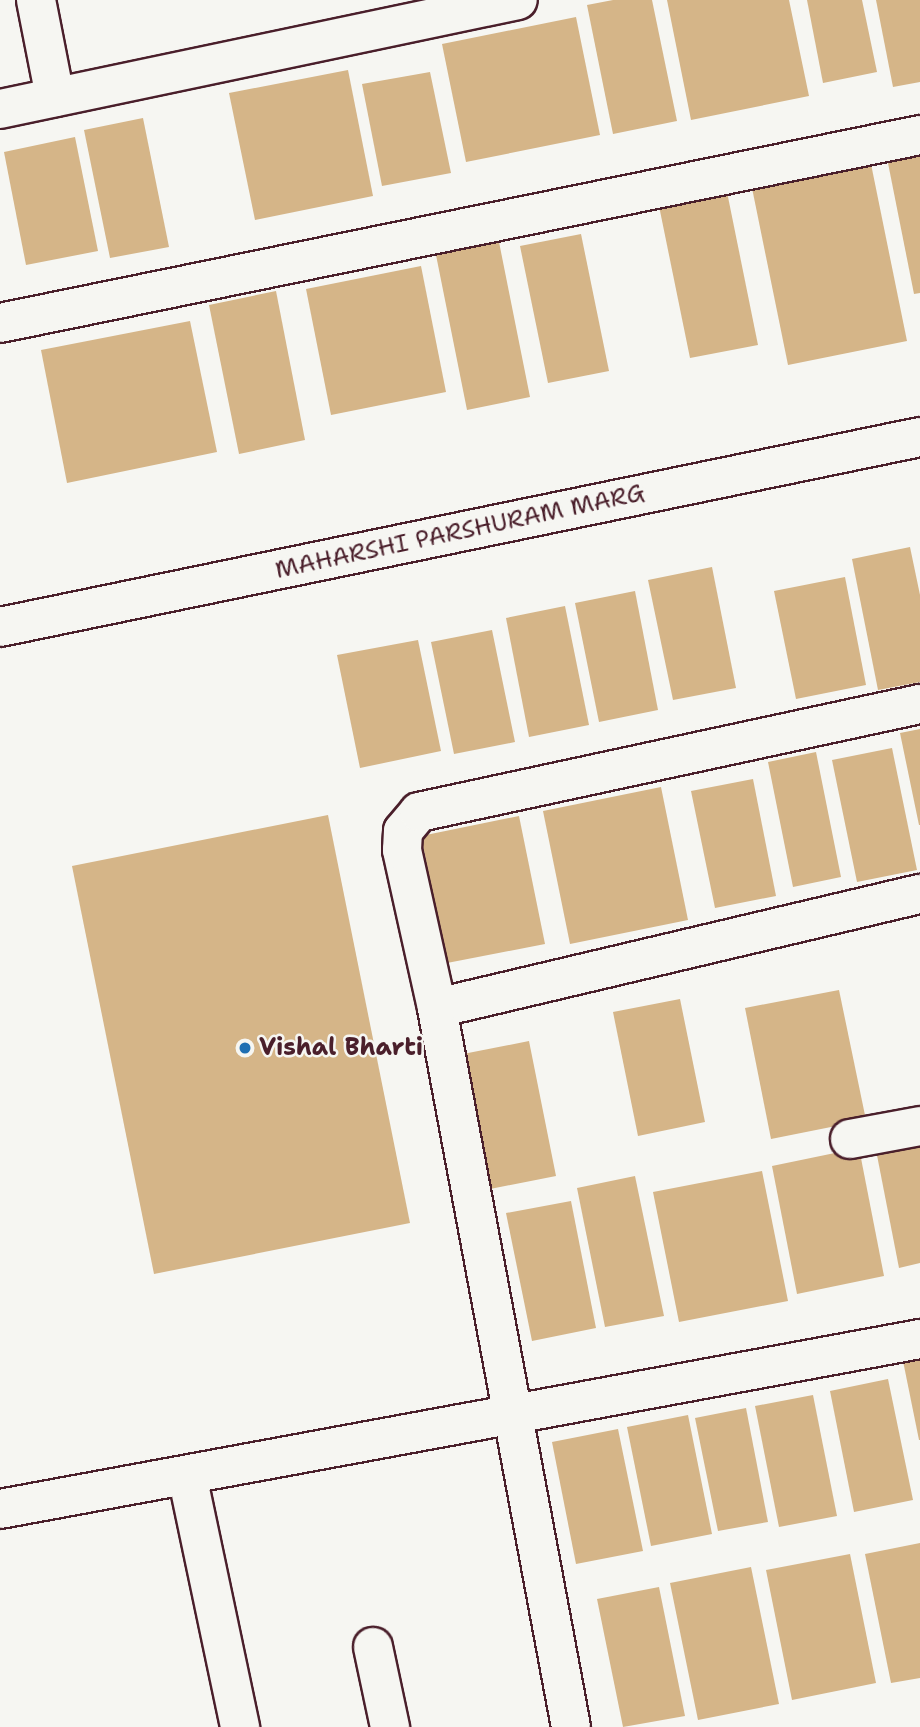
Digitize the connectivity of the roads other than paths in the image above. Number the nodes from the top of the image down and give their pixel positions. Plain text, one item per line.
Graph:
1 (36, 0) edge
2 (518, 0) edge
3 (55, 97) junction
4 (0, 109) edge
5 (920, 135) edge
6 (0, 323) edge
7 (920, 437) edge
8 (0, 627) edge
9 (920, 704) edge
10 (920, 894) edge
11 (437, 1008) junction
12 (920, 1126) edge
13 (850, 1139) dead end
14 (920, 1339) edge
15 (510, 1413) junction
16 (187, 1475) junction
17 (0, 1509) edge
18 (373, 1647) dead end
19 (240, 1727) edge
20 (390, 1727) edge
21 (571, 1727) edge

1 - 3 street
2 - 3 street
3 - 4 street
5 - 6 street
7 - 8 street, MAHARSHI PARSHURAM MARG
9 - 11 street
10 - 11 street
11 - 15 street
12 - 13 street
14 - 15 street
15 - 16 street
15 - 21 street
16 - 17 street
16 - 19 street
18 - 20 street

